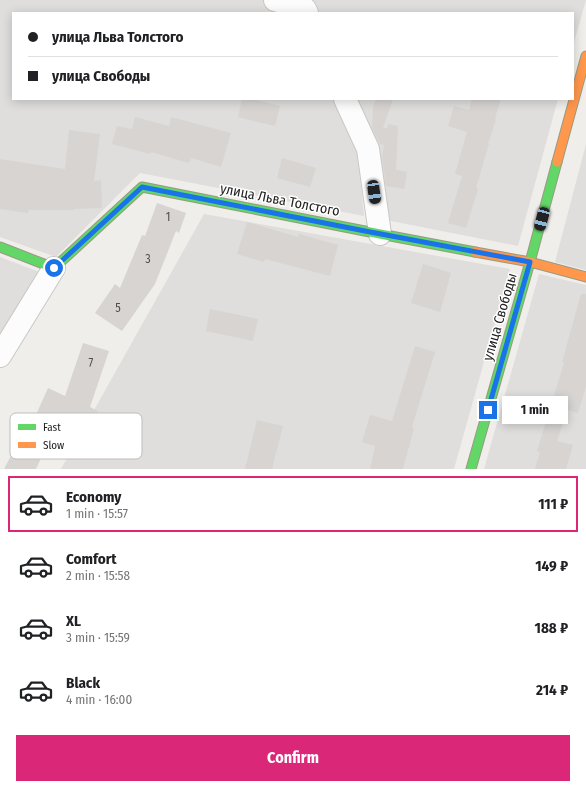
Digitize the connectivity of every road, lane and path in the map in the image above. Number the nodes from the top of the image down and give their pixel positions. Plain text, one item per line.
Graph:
1 (275, 0) edge
2 (306, 12) edge
3 (586, 56) edge
4 (345, 100) edge
5 (380, 234) junction
6 (0, 247) edge
7 (530, 262) junction
8 (54, 268) junction
9 (586, 277) edge
10 (0, 356) edge
11 (471, 469) edge

1 - 2 street
3 - 7 street, улица Свободы
4 - 5 street
5 - 7 street, улица Льва Толстого
5 - 8 street, улица Льва Толстого
6 - 8 street
7 - 9 street, улица Льва Толстого
7 - 11 street, улица Свободы
8 - 10 street

